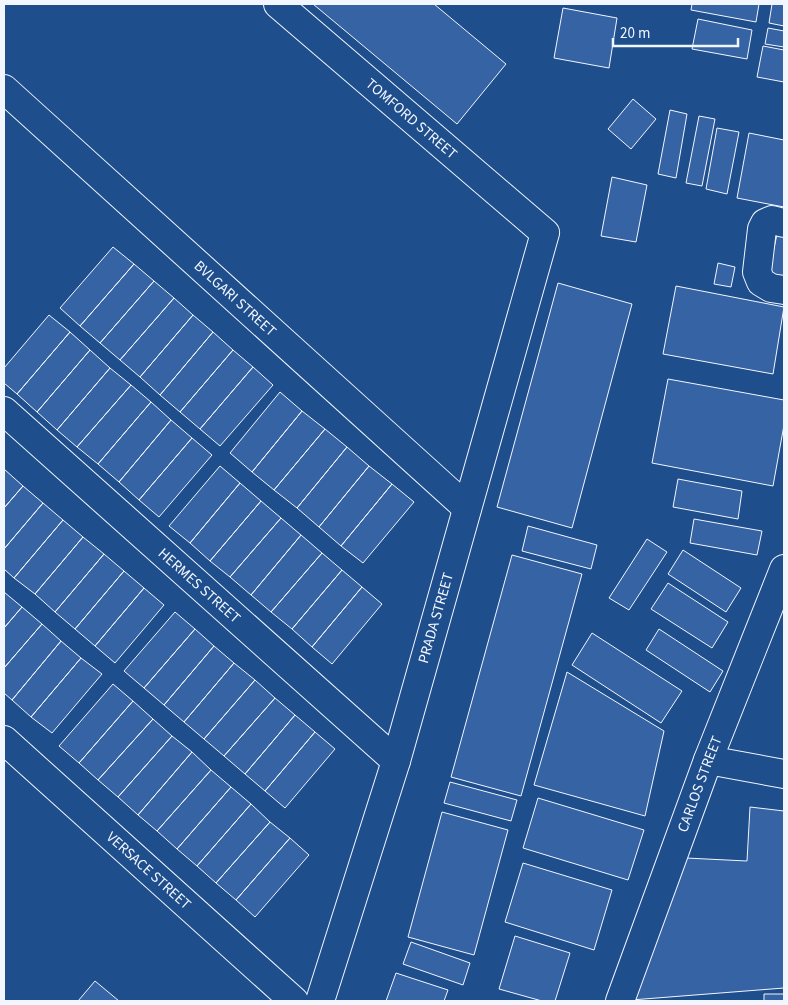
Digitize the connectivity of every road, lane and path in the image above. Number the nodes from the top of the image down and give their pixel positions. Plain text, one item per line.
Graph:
1 (278, 4) edge
2 (4, 89) edge
3 (784, 223) edge
4 (545, 233) joint
5 (784, 290) edge
6 (4, 410) edge
7 (467, 508) junction
8 (784, 568) edge
9 (4, 740) edge
10 (396, 760) junction
11 (708, 760) junction
12 (784, 774) edge
13 (294, 1001) edge
14 (320, 1001) edge
15 (620, 1001) edge

1 - 4 street, TOMFORD STREET
2 - 7 street, BVLGARI STREET
3 - 5 street
4 - 7 street, PRADA STREET
6 - 10 street, HERMES STREET
7 - 10 street, PRADA STREET
8 - 11 street, CARLOS STREET
9 - 13 street, VERSACE STREET
10 - 14 street, PRADA STREET
11 - 12 street
11 - 15 street, CARLOS STREET

